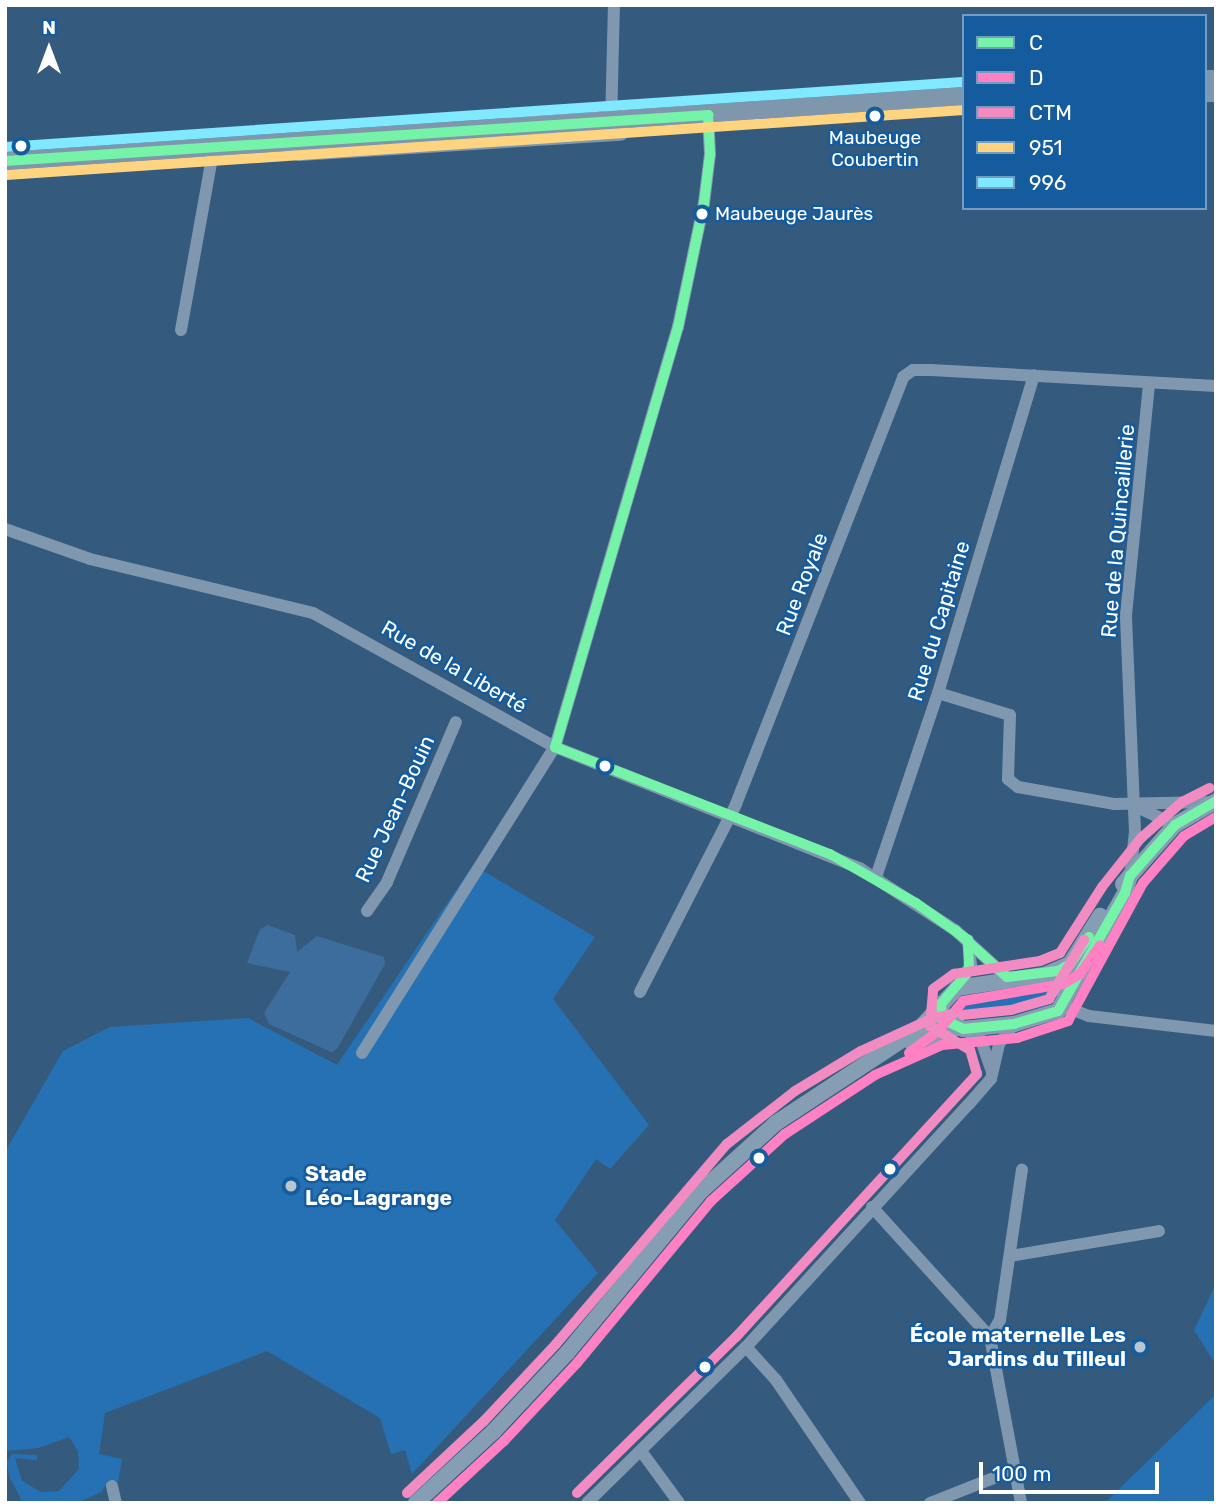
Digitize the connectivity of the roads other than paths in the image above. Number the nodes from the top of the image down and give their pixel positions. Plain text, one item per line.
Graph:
1 (614, 5) edge
2 (962, 96) edge
3 (962, 107) edge
4 (708, 121) junction
5 (611, 127) junction
6 (317, 145) junction
7 (212, 158) junction
8 (5, 161) edge
9 (5, 173) edge
10 (181, 330) dead end
11 (1034, 375) junction
12 (1149, 386) junction
13 (1216, 386) edge
14 (5, 529) edge
15 (938, 693) junction
16 (456, 722) dead end
17 (555, 747) junction
18 (1216, 801) edge
19 (1133, 805) junction
20 (730, 814) junction
21 (1175, 825) junction
22 (1130, 876) junction
23 (876, 877) junction
24 (367, 911) dead end
25 (968, 940) junction
26 (1044, 975) junction
27 (1007, 977) junction
28 (957, 988) junction
29 (640, 992) dead end
30 (1064, 1000) junction
31 (941, 1004) junction
32 (1014, 1024) junction
33 (959, 1029) junction
34 (1216, 1031) edge
35 (362, 1053) dead end
36 (883, 1055) junction
37 (992, 1074) junction
38 (1022, 1170) dead end
39 (872, 1207) junction
40 (1159, 1231) dead end
41 (1010, 1256) junction
42 (990, 1337) junction
43 (746, 1347) junction
44 (641, 1451) junction
45 (1014, 1470) junction
46 (112, 1486) dead end
47 (116, 1503) edge
48 (416, 1503) edge
49 (587, 1503) edge
50 (679, 1503) edge
51 (860, 1503) edge
52 (930, 1503) edge
53 (1021, 1503) edge

1 - 5 street
2 - 4 main road
3 - 4 main road
4 - 5 main road
4 - 17 street
5 - 6 main road
6 - 7 main road
6 - 8 main road
7 - 9 main road
7 - 10 street
11 - 12 street
11 - 15 street, Rue du Capitaine
11 - 20 street, Rue Royale
12 - 13 street
12 - 19 street, Rue de la Quincaillerie
14 - 17 street, Rue de la Liberté
15 - 19 street
15 - 23 street, Rue du Capitaine
16 - 24 street, Rue Jean-Bouin
17 - 20 street, Rue de la Liberté
17 - 35 street
18 - 19 street
18 - 21 main road
19 - 21 street
19 - 22 street, Rue de la Quincaillerie
20 - 23 street, Rue de la Liberté
20 - 29 street, Rue Royale
21 - 22 main road
22 - 26 main road
22 - 30 main road
23 - 25 street, Rue de la Liberté
25 - 27 street, Rue de la Liberté
25 - 28 street
26 - 27 main road
26 - 30 main road
27 - 28 main road
28 - 31 main road
30 - 32 main road
30 - 34 street
31 - 33 main road
31 - 36 main road
32 - 33 main road
32 - 37 street
33 - 36 main road
33 - 37 street
36 - 48 main road
37 - 39 street
38 - 41 street
39 - 42 street
39 - 43 street
40 - 41 street
41 - 42 street
42 - 45 street
43 - 44 street
43 - 51 street
44 - 49 street
44 - 50 street
45 - 52 street
45 - 53 street
46 - 47 street

